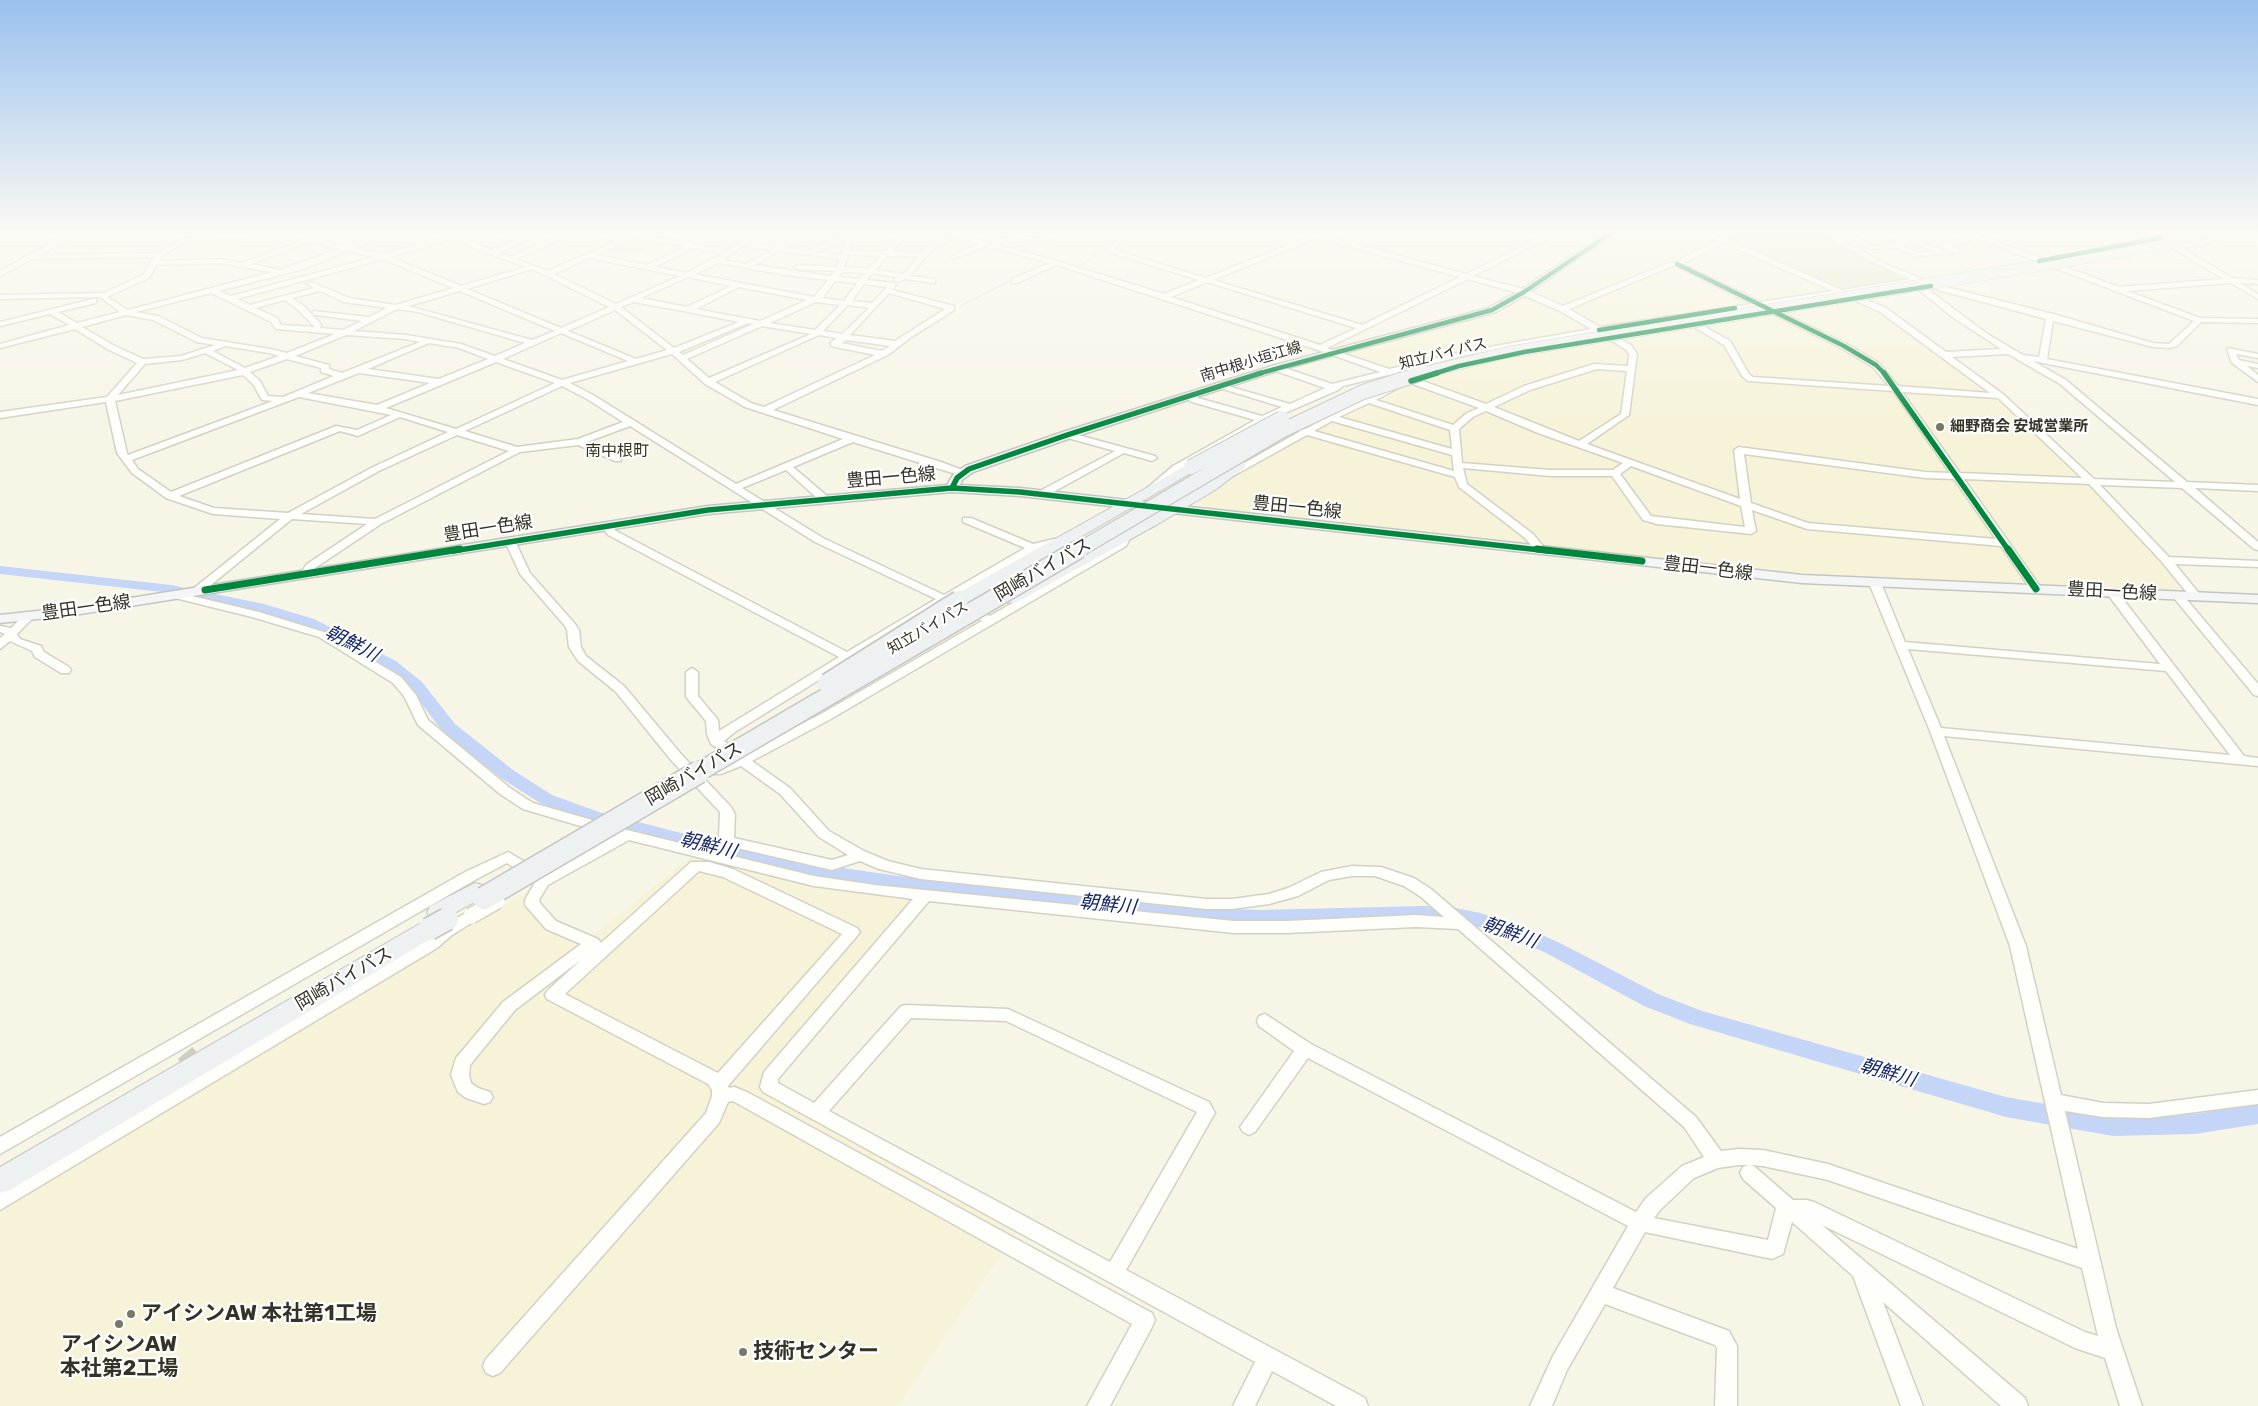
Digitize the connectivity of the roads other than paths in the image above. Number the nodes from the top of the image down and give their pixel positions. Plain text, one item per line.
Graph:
1 (98, 299) edge
2 (106, 299) edge
3 (180, 299) edge
4 (229, 299) edge
5 (284, 299) edge
6 (287, 299) edge
7 (333, 299) edge
8 (425, 299) edge
9 (485, 299) edge
10 (600, 299) edge
11 (632, 299) joint
12 (711, 299) edge
13 (811, 299) edge
14 (849, 299) edge
15 (881, 299) edge
16 (922, 299) edge
17 (1169, 299) edge
18 (1268, 299) edge
19 (1420, 299) edge
20 (1513, 299) edge
21 (1540, 299) edge
22 (1590, 299) edge
23 (1747, 299) edge
24 (1800, 299) edge
25 (1815, 299) edge
26 (1837, 299) edge
27 (1850, 299) edge
28 (1855, 299) edge
29 (1935, 299) edge
30 (1981, 299) edge
31 (2141, 299) edge
32 (817, 300) junction
33 (337, 302) junction
34 (846, 302) junction
35 (1760, 305) junction
36 (616, 306) junction
37 (875, 306) junction
38 (398, 307) junction
39 (249, 308) junction
40 (1564, 309) junction
41 (688, 310) junction
42 (51, 311) junction
43 (1773, 311) junction
44 (127, 313) junction
45 (313, 314) junction
46 (2050, 316) junction
47 (371, 320) junction
48 (2200, 320) junction
49 (747, 321) junction
50 (2258, 321) edge
51 (0, 324) edge
52 (763, 324) junction
53 (1693, 324) junction
54 (75, 326) junction
55 (1362, 327) junction
56 (320, 330) junction
57 (1599, 330) junction
58 (560, 331) junction
59 (342, 333) junction
60 (817, 334) junction
61 (844, 337) junction
62 (1613, 338) junction
63 (428, 341) junction
64 (533, 343) junction
65 (896, 344) junction
66 (222, 345) junction
67 (0, 346) edge
68 (1320, 348) junction
69 (208, 351) junction
70 (673, 351) junction
71 (1333, 352) junction
72 (2013, 353) junction
73 (883, 354) junction
74 (1944, 355) junction
75 (288, 356) junction
76 (2258, 356) edge
77 (496, 358) junction
78 (681, 359) junction
79 (2044, 360) junction
80 (634, 361) junction
81 (2235, 361) junction
82 (142, 362) junction
83 (2258, 366) edge
84 (1276, 368) junction
85 (1632, 369) junction
86 (357, 370) junction
87 (243, 372) junction
88 (341, 376) junction
89 (1401, 377) junction
90 (2258, 379) edge
91 (441, 382) junction
92 (708, 382) junction
93 (562, 383) junction
94 (1217, 386) junction
95 (1332, 387) junction
96 (1896, 389) junction
97 (298, 394) junction
98 (1188, 396) junction
99 (2000, 396) junction
100 (110, 400) junction
101 (284, 400) junction
102 (1368, 400) junction
103 (2258, 402) edge
104 (1288, 406) junction
105 (378, 408) junction
106 (1488, 408) junction
107 (764, 411) junction
108 (0, 414) edge
109 (400, 414) junction
110 (1331, 418) junction
111 (1263, 419) junction
112 (631, 422) junction
113 (1454, 428) junction
114 (457, 431) junction
115 (1306, 432) junction
116 (1067, 435) junction
117 (852, 439) junction
118 (579, 442) junction
119 (1580, 445) junction
120 (517, 450) junction
121 (1123, 450) junction
122 (1456, 453) junction
123 (1152, 458) dead end
124 (126, 459) junction
125 (618, 459) dead end
126 (1630, 463) junction
127 (786, 465) junction
128 (1458, 470) junction
129 (962, 473) junction
130 (1615, 473) junction
131 (1225, 475) junction
132 (1956, 477) junction
133 (2092, 482) junction
134 (2186, 485) junction
135 (736, 487) junction
136 (952, 488) junction
137 (2258, 488) edge
138 (1148, 491) junction
139 (1042, 494) junction
140 (170, 496) junction
141 (823, 498) junction
142 (764, 504) junction
143 (1124, 504) junction
144 (1746, 504) junction
145 (1172, 509) junction
146 (290, 516) junction
147 (967, 520) dead end
148 (377, 522) junction
149 (606, 526) junction
150 (1063, 540) junction
151 (510, 541) junction
152 (2002, 543) junction
153 (2258, 547) edge
154 (1033, 548) junction
155 (1542, 550) junction
156 (2166, 560) junction
157 (2258, 564) edge
158 (305, 574) junction
159 (1875, 583) junction
160 (2036, 589) junction
161 (201, 591) junction
162 (2112, 592) junction
163 (177, 594) junction
164 (2178, 596) junction
165 (2196, 596) junction
166 (952, 599) junction
167 (2258, 599) edge
168 (29, 616) junction
169 (988, 617) junction
170 (0, 619) edge
171 (0, 629) edge
172 (12, 634) junction
173 (0, 645) edge
174 (1900, 645) junction
175 (848, 656) junction
176 (2169, 668) junction
177 (66, 670) dead end
178 (692, 672) dead end
179 (890, 679) junction
180 (2258, 692) edge
181 (808, 697) junction
182 (769, 730) junction
183 (1936, 731) junction
184 (716, 741) junction
185 (743, 760) junction
186 (2241, 761) junction
187 (2258, 762) edge
188 (627, 835) junction
189 (858, 855) junction
190 (543, 880) junction
191 (926, 895) junction
192 (476, 902) junction
193 (434, 920) junction
194 (1461, 924) junction
195 (1265, 1021) dead end
196 (1305, 1049) junction
197 (719, 1090) junction
198 (484, 1097) dead end
199 (2258, 1097) edge
200 (2055, 1104) junction
201 (816, 1113) junction
202 (1249, 1127) dead end
203 (0, 1146) edge
204 (1717, 1160) junction
205 (0, 1167) edge
206 (1749, 1173) dead end
207 (0, 1181) edge
208 (0, 1202) edge
209 (1789, 1208) junction
210 (1640, 1222) junction
211 (2091, 1262) junction
212 (1860, 1268) junction
213 (1114, 1273) junction
214 (1599, 1292) junction
215 (2112, 1350) junction
216 (1268, 1357) junction
217 (493, 1366) dead end
218 (1098, 1406) edge
219 (1244, 1406) edge
220 (1357, 1406) edge
221 (1541, 1406) edge
222 (1726, 1406) edge
223 (1912, 1406) edge
224 (2017, 1406) edge
225 (2131, 1406) edge

1 - 42 street
2 - 44 street
3 - 44 street
4 - 39 street
5 - 39 street
6 - 45 street
7 - 33 street
8 - 38 street
9 - 58 street
10 - 36 street
11 - 36 street
11 - 41 street
12 - 41 street
13 - 32 street
14 - 34 street
15 - 37 street
16 - 65 street
17 - 68 street
18 - 55 street
19 - 55 street
20 - 71 main road, 南中根小垣江線
21 - 40 street
22 - 40 street
23 - 35 street
24 - 35 street
25 - 89 highway, 知立バイパス, bridge
26 - 89 highway, 知立バイパス, bridge
27 - 43 street
28 - 74 street
29 - 72 street
30 - 46 street
31 - 48 street
32 - 34 street
32 - 52 street
33 - 38 street
33 - 45 street
34 - 37 street
34 - 60 street
35 - 43 street
35 - 57 street
36 - 58 street
36 - 70 street
37 - 61 street
38 - 47 street
38 - 64 street
39 - 56 street
40 - 57 street
41 - 49 street
42 - 51 street
42 - 54 street
43 - 53 street
43 - 96 street
44 - 54 street
44 - 66 street
45 - 47 street
45 - 56 street
46 - 48 street
46 - 79 street
47 - 59 street
48 - 50 street
49 - 52 street
49 - 70 street
52 - 60 street
52 - 78 street
53 - 62 street
53 - 96 street
54 - 67 street
54 - 82 street
55 - 68 street
56 - 59 street
57 - 62 street
57 - 89 street
58 - 64 street
58 - 80 street
59 - 63 street
59 - 75 street
60 - 61 street
60 - 92 street
61 - 65 street
61 - 73 street
62 - 85 street
62 - 89 street
63 - 77 street
63 - 86 street
64 - 77 street
65 - 73 street
66 - 69 street
66 - 75 street
68 - 71 street
69 - 82 street
69 - 87 street
70 - 78 street
70 - 80 street
71 - 84 main road, 南中根小垣江線
71 - 89 street
72 - 74 street
72 - 79 street
72 - 134 street
73 - 107 street
74 - 99 street
75 - 87 street
75 - 88 street
76 - 81 street
77 - 91 street
77 - 93 street
78 - 92 street
79 - 103 street
80 - 93 street
81 - 83 street
81 - 90 street
82 - 100 street
84 - 94 main road, 南中根小垣江線
84 - 95 street
85 - 106 street
85 - 119 street
86 - 88 street
86 - 91 street
87 - 100 street
87 - 101 street
88 - 97 street
89 - 95 street
89 - 102 street
89 - 106 street
89 - 131 highway, bridge
89 - 138 highway, 岡崎バイパス, bridge
89 - 181 highway, 知立バイパス, bridge
89 - 182 highway, 岡崎バイパス, bridge
91 - 105 street
92 - 107 street
93 - 112 street
93 - 114 street
94 - 98 main road, 南中根小垣江線
94 - 104 street
95 - 102 street
95 - 104 street
96 - 99 street
96 - 132 street
97 - 101 street
97 - 105 street
98 - 111 street
98 - 116 main road, 南中根小垣江線
99 - 133 street
100 - 108 street
100 - 124 street
101 - 124 street
102 - 110 street
102 - 113 street
104 - 111 street
105 - 109 street
106 - 113 street
106 - 119 street
107 - 117 street
109 - 114 street
109 - 140 street
110 - 115 street
110 - 122 street
111 - 115 street
111 - 138 street
112 - 118 street
112 - 135 street
113 - 122 street
114 - 120 street
114 - 146 street
115 - 128 street
115 - 131 street
116 - 121 street
116 - 129 main road, 南中根小垣江線
117 - 127 street
117 - 129 street
118 - 120 street
118 - 125 street
119 - 126 street
120 - 148 street
121 - 123 street
121 - 139 street
122 - 128 street
124 - 140 street
126 - 130 street
126 - 144 street
127 - 135 street
127 - 141 street
128 - 130 street
128 - 155 street
129 - 136 main road
130 - 144 street
131 - 145 highway
132 - 133 street
132 - 144 street
132 - 152 street
133 - 134 street
133 - 156 street
134 - 137 street
134 - 153 street
135 - 142 street
136 - 139 main road, 豊田一色線
136 - 141 main road, 豊田一色線
138 - 143 highway, 岡崎バイパス
139 - 143 main road, 豊田一色線
140 - 146 street
141 - 142 main road, 豊田一色線
142 - 149 main road, 豊田一色線
142 - 166 street
143 - 145 main road, 豊田一色線
143 - 150 highway, 岡崎バイパス
144 - 152 street
145 - 155 main road, 豊田一色線
145 - 169 highway
146 - 148 street
146 - 161 street
147 - 154 street
148 - 158 street
149 - 151 main road, 豊田一色線
149 - 175 street
150 - 154 street
150 - 166 highway, 岡崎バイパス
151 - 158 main road, 豊田一色線
151 - 189 street
152 - 160 street
154 - 166 street
155 - 159 main road, 豊田一色線
156 - 157 street
156 - 165 street
158 - 161 main road, 豊田一色線
159 - 160 main road, 豊田一色線
159 - 174 street
160 - 162 main road, 豊田一色線
161 - 163 main road, 豊田一色線
162 - 164 main road, 豊田一色線
162 - 176 street
163 - 168 main road, 豊田一色線
163 - 188 street
164 - 165 main road, 豊田一色線
164 - 180 street
165 - 167 main road, 豊田一色線
166 - 169 street
166 - 175 street
166 - 181 highway, 岡崎バイパス, bridge
168 - 170 main road, 豊田一色線
168 - 172 street
169 - 179 street
169 - 182 highway, bridge
171 - 172 street
172 - 173 street
172 - 177 street
174 - 176 street
174 - 183 street
175 - 179 street
175 - 184 street
176 - 186 street
178 - 184 street
179 - 185 street
181 - 192 highway, 岡崎バイパス
182 - 192 highway, 岡崎バイパス, bridge
183 - 186 street
183 - 200 street
184 - 185 street
185 - 189 street
185 - 192 street, bridge
186 - 187 street
188 - 190 street
188 - 191 street
189 - 194 street
190 - 193 street
190 - 198 street
191 - 194 street
191 - 201 street
192 - 193 highway, 岡崎バイパス
193 - 203 street
193 - 205 highway, 岡崎バイパス
193 - 207 highway, 岡崎バイパス
193 - 208 street
194 - 204 street
195 - 196 street
196 - 202 street
196 - 210 street
197 - 197 street
197 - 217 street
197 - 218 street
199 - 200 street
200 - 211 street
201 - 213 street
201 - 213 street
204 - 210 street
204 - 211 street
206 - 209 street
209 - 210 street
209 - 212 street
209 - 215 street
210 - 214 street
211 - 215 street
212 - 223 street
212 - 224 street
213 - 216 street
214 - 221 street
214 - 222 street
215 - 225 street
216 - 219 street
216 - 220 street

